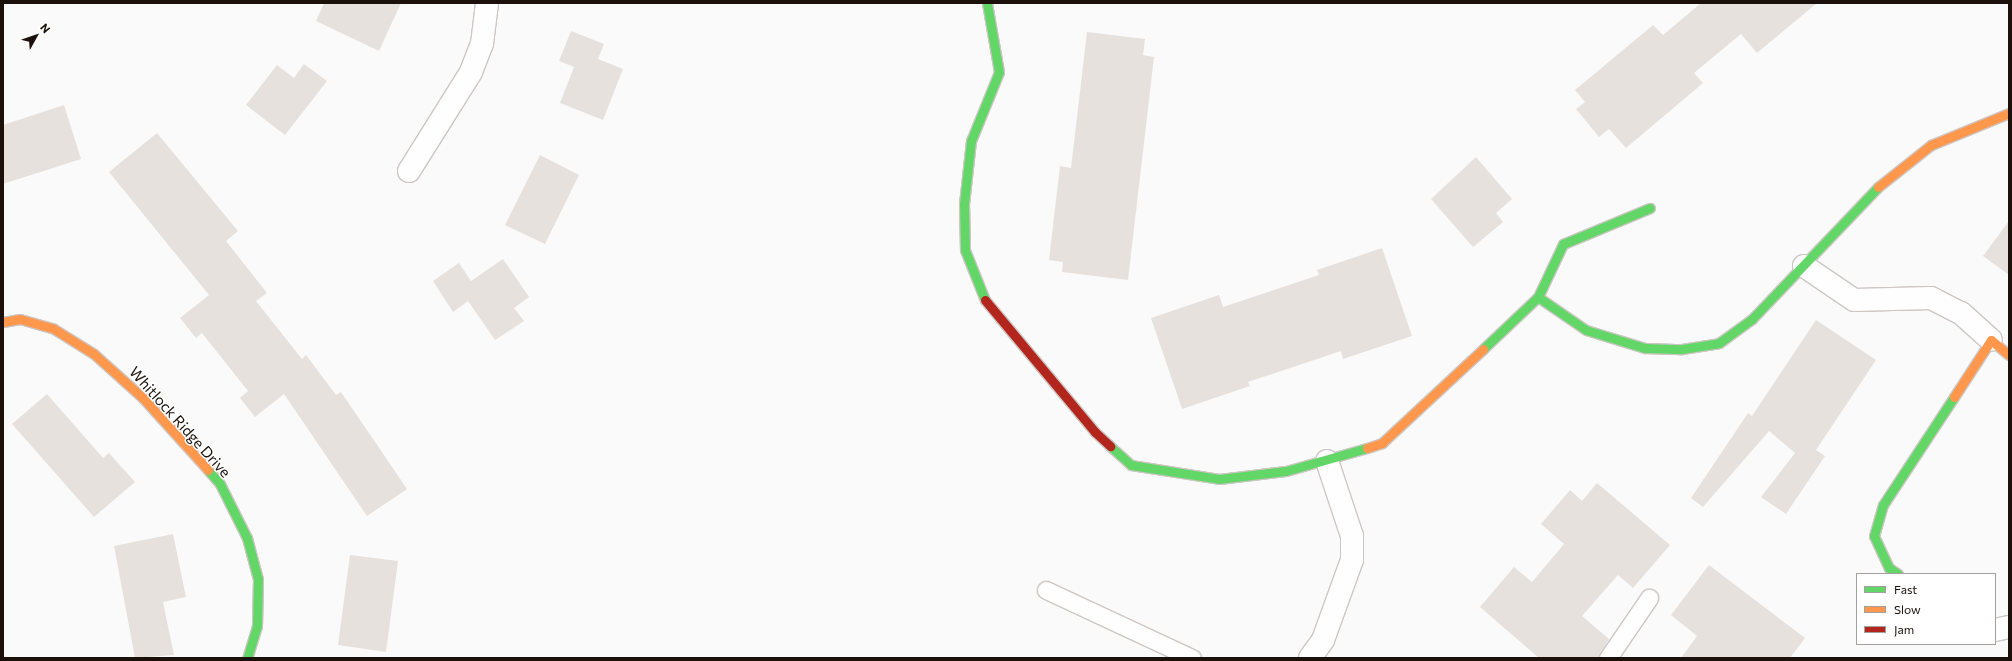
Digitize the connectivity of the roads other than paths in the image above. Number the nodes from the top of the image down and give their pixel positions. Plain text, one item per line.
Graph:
1 (486, 3) edge
2 (987, 3) edge
3 (2009, 113) edge
4 (409, 171) dead end
5 (1650, 208) dead end
6 (1804, 266) junction
7 (1538, 297) junction
8 (3, 322) edge
9 (1990, 340) junction
10 (2009, 354) edge
11 (1327, 461) junction
12 (1896, 573) edge
13 (1046, 590) dead end
14 (1649, 598) dead end
15 (2009, 627) edge
16 (1996, 630) edge
17 (247, 658) edge
18 (1192, 658) edge
19 (1310, 658) edge
20 (1608, 658) edge

1 - 4 street
2 - 11 street
3 - 6 street
5 - 7 street
6 - 7 street
6 - 9 street
7 - 11 street
8 - 17 street, Whitlock Ridge Drive
9 - 10 street
9 - 12 street
11 - 19 street
13 - 18 lane
14 - 20 lane
15 - 16 street

